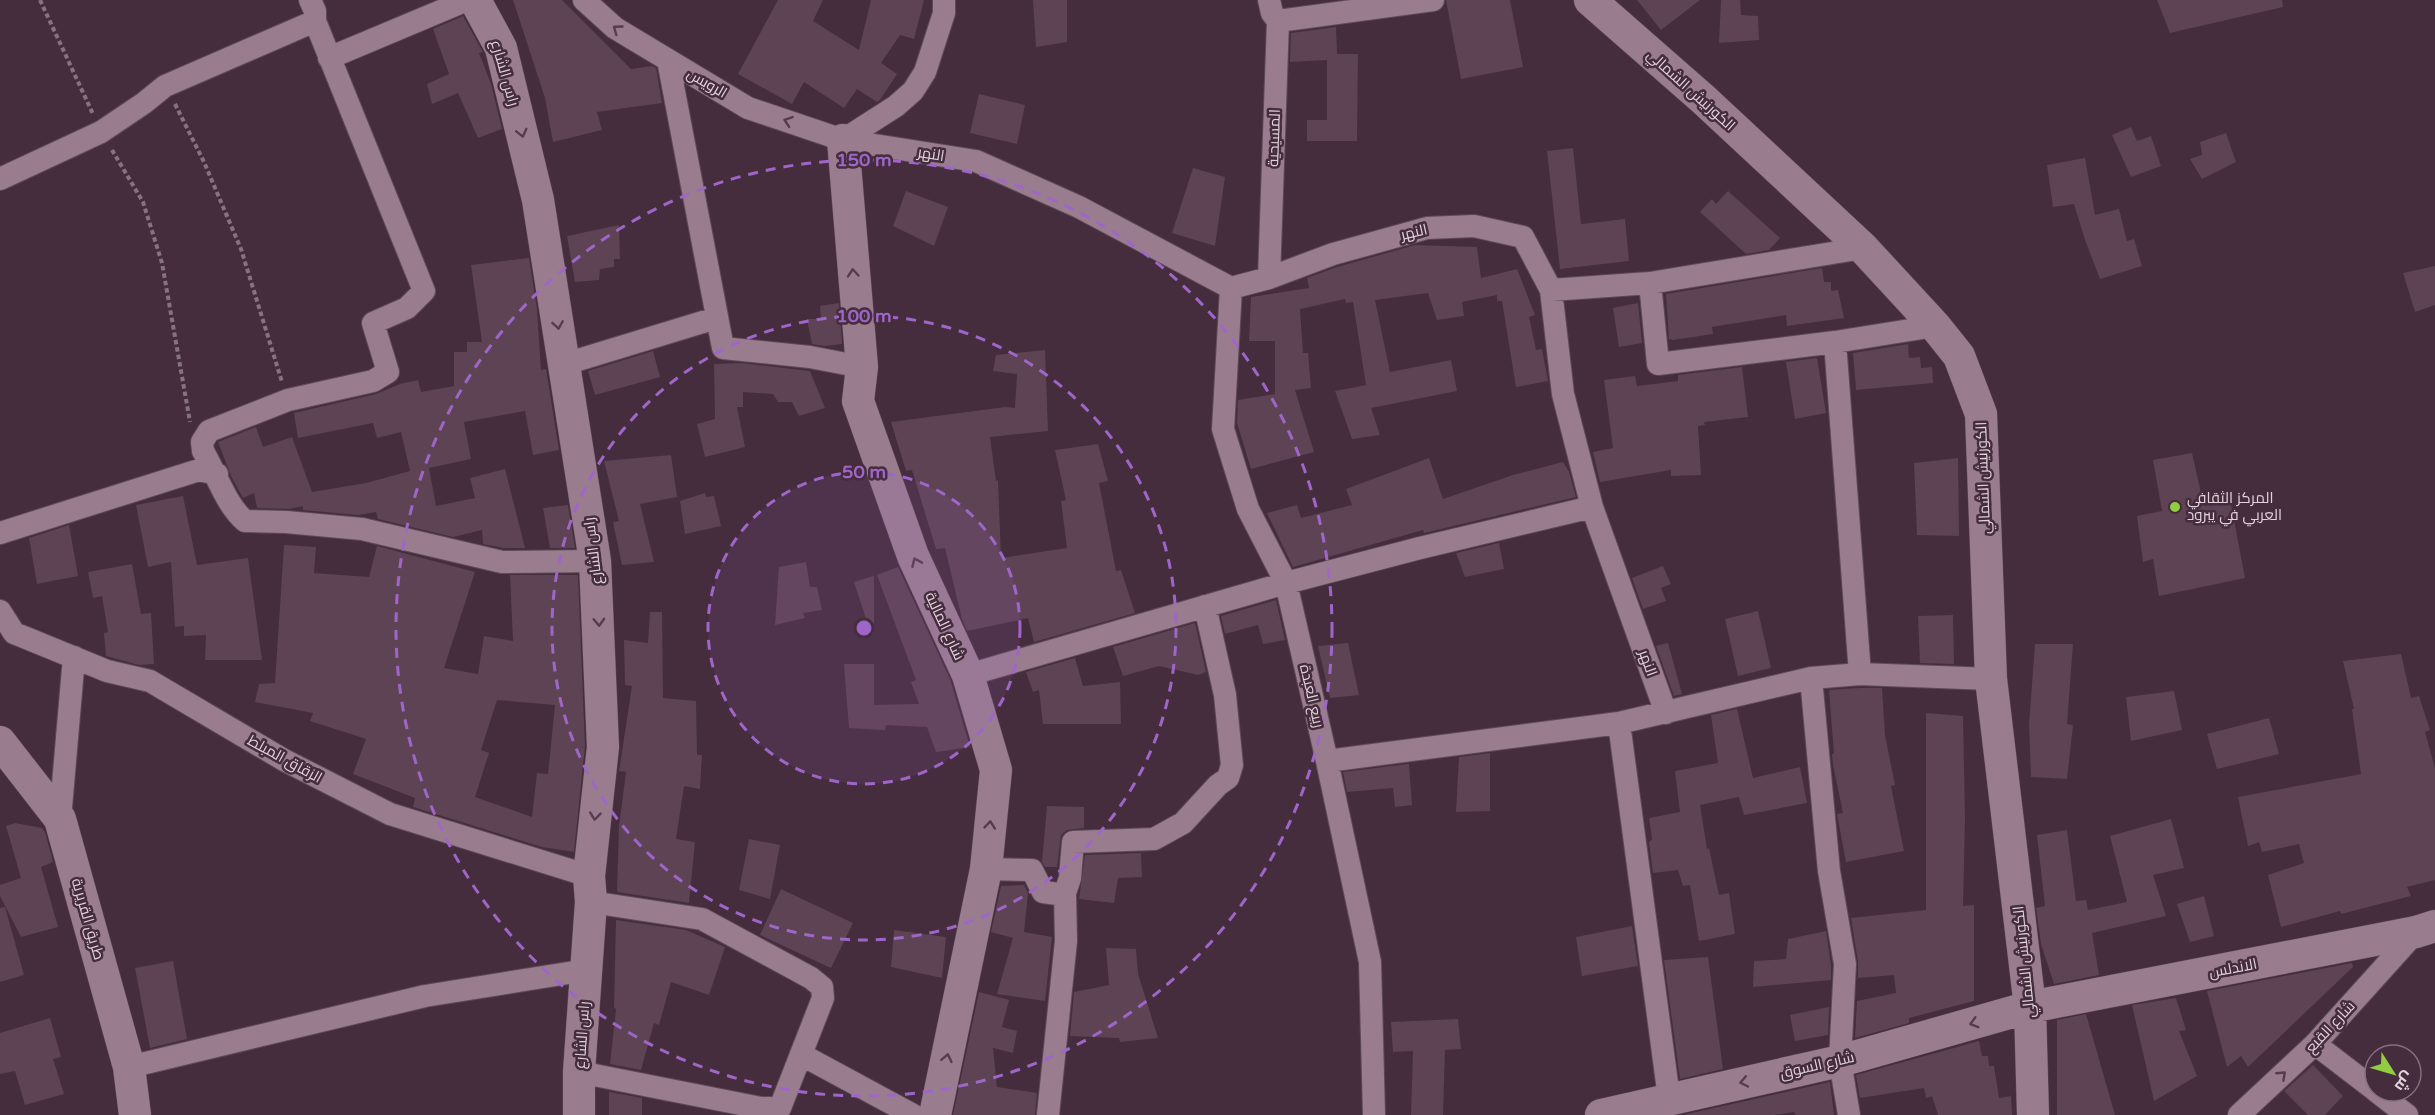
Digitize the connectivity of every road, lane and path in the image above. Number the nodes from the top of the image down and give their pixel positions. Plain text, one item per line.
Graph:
1 (40, 0) edge
2 (467, 0) edge
3 (475, 0) edge
4 (585, 0) edge
5 (944, 0) edge
6 (1269, 0) edge
7 (1433, 0) edge
8 (1590, 0) edge
9 (313, 11) edge
10 (1278, 21) junction
11 (329, 58) junction
12 (668, 60) junction
13 (165, 86) junction
14 (101, 132) junction
15 (843, 140) junction
16 (0, 179) edge
17 (1863, 248) junction
18 (1269, 278) junction
19 (1650, 283) junction
20 (1231, 288) junction
21 (1551, 290) junction
22 (716, 318) junction
23 (1935, 326) junction
24 (1835, 342) junction
25 (565, 364) junction
26 (862, 367) junction
27 (288, 400) junction
28 (190, 424) dead end
29 (217, 474) junction
30 (1592, 507) junction
31 (0, 533) edge
32 (595, 561) junction
33 (1286, 583) junction
34 (1205, 606) junction
35 (0, 611) edge
36 (74, 657) junction
37 (1860, 674) junction
38 (968, 675) junction
39 (1811, 678) junction
40 (1991, 679) junction
41 (1666, 713) junction
42 (1619, 723) junction
43 (0, 742) edge
44 (1328, 761) junction
45 (60, 819) junction
46 (986, 869) junction
47 (590, 889) junction
48 (1065, 895) junction
49 (2426, 929) edge
50 (587, 970) junction
51 (2030, 1007) junction
52 (2315, 1044) junction
53 (802, 1055) junction
54 (1840, 1060) junction
55 (129, 1067) junction
56 (579, 1072) junction
57 (2363, 1082) edge
58 (1669, 1098) junction
59 (2391, 1103) edge
60 (135, 1115) edge
61 (579, 1115) edge
62 (913, 1115) edge
63 (935, 1115) edge
64 (1048, 1115) edge
65 (1374, 1115) edge
66 (1601, 1115) edge
67 (1849, 1115) edge
68 (2033, 1115) edge
69 (2239, 1115) edge
70 (2407, 1115) edge

1 - 14 path
2 - 11 street
3 -> 25 street, راس الشارع
12 -> 4 street, الرويس
5 - 15 street
6 - 10 street, المسيحية
7 - 10 street
8 - 17 street, الكورنيش الشمالي
9 - 11 street
9 - 13 street
10 - 18 street, المسيحية
11 - 27 street
15 -> 12 street, الرويس
12 - 22 street
13 - 14 street
13 - 27 path
14 - 16 street
14 - 28 path
15 - 20 street, النهر
26 -> 15 street, شارع المالية
17 - 19 street
17 - 23 street, الكورنيش الشمالي
18 - 20 street, النهر
18 - 21 street, النهر
19 - 21 street
19 - 24 street
20 - 33 street, ربيع العبدة
21 - 30 street, النهر
22 - 25 street
22 - 26 street
23 - 24 street
23 - 40 street, الكورنيش الشمالي
24 - 37 street
25 - 32 street, راس الشارع
38 -> 26 street, شارع المالية
27 - 29 street
29 - 31 street
29 - 32 street
30 - 33 street
30 - 41 street, النهر
32 -> 47 street, راس الشارع
33 - 34 street
33 - 44 street, ربيع العبدة
34 - 38 street
34 - 48 street
35 - 36 street, الزقاق المبلط
36 - 45 street
36 - 47 street, الزقاق المبلط
37 - 39 street
37 - 40 street
46 -> 38 street, شارع المالية
39 - 41 street
39 - 54 street
40 - 51 street, الكورنيش الشمالي
41 - 42 street
42 - 44 street
42 - 58 street
43 - 45 street, طريق القريرية
44 - 65 street, ربيع العبدة
45 - 55 street, طريق القريرية
46 - 48 street
63 -> 46 street, شارع المالية
47 - 50 street, راس الشارع
47 - 53 street, الزقاق المبلط
48 - 64 street
49 - 51 street, الاندلس
49 - 52 street, شارع القبع
50 - 55 street
50 - 56 street, راس الشارع
51 -> 54 street, شارع السوق
51 - 68 street, الكورنيش الشمالي
52 - 57 street
69 -> 52 street, شارع القبع
53 - 56 street, الزقاق المبلط
53 - 62 street
54 -> 58 street, شارع السوق
54 - 67 street
55 - 60 street, طريق القريرية
56 - 61 street, راس الشارع
58 - 66 street, شارع السوق
59 - 70 street

